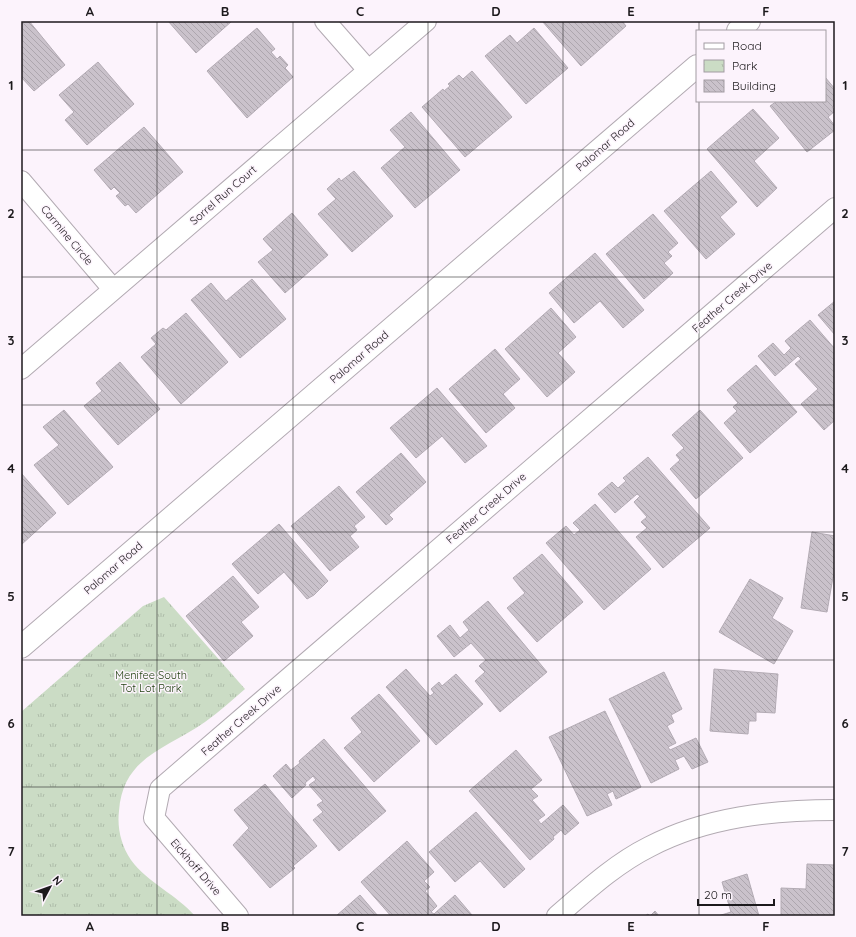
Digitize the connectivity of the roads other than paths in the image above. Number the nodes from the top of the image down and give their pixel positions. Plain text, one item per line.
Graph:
1 (325, 21) edge
2 (426, 21) edge
3 (749, 21) edge
4 (739, 30) edge
5 (696, 67) edge
6 (368, 70) junction
7 (21, 180) edge
8 (835, 208) edge
9 (113, 289) junction
10 (21, 370) edge
11 (21, 647) edge
12 (835, 810) edge
13 (154, 818) joint
14 (238, 916) edge
15 (557, 916) edge

1 - 6 street
2 - 6 street, Sorrel Run Court
3 - 4 street
5 - 11 street, Palomar Road
6 - 9 street, Sorrel Run Court
7 - 9 street, Carmine Circle
8 - 13 street, Feather Creek Drive
9 - 10 street, Sorrel Run Court
12 - 15 street
13 - 14 street, Eickhoff Drive

